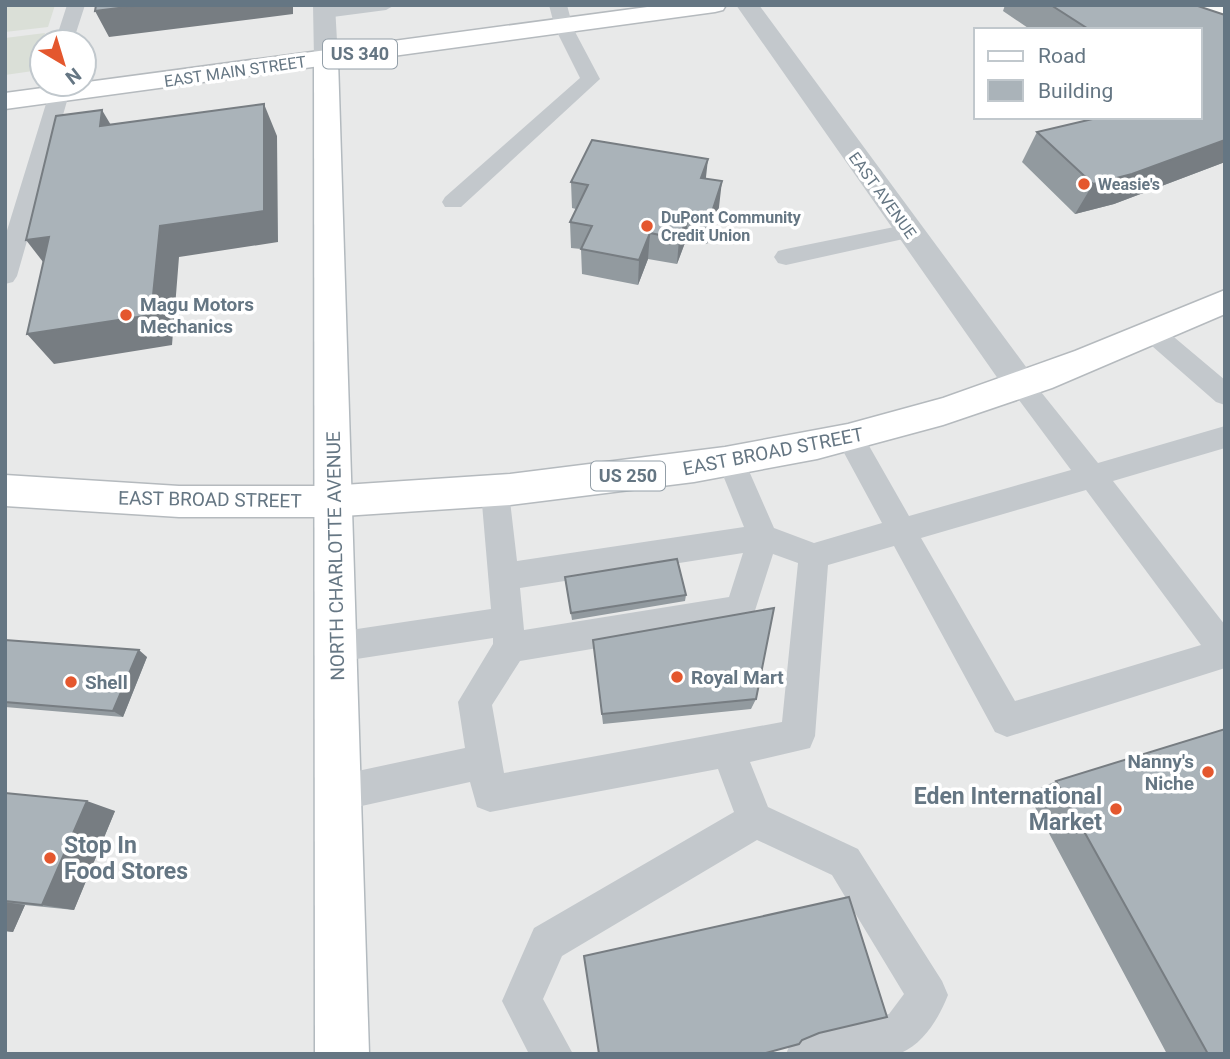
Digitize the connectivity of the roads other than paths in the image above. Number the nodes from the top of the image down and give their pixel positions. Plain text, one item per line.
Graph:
1 (76, 5) edge
2 (386, 5) edge
3 (715, 5) edge
4 (747, 5) edge
5 (324, 9) edge
6 (561, 17) edge
7 (69, 28) edge
8 (326, 59) junction
9 (98, 86) edge
10 (28, 96) edge
11 (51, 98) edge
12 (5, 101) edge
13 (453, 202) dead end
14 (909, 231) junction
15 (786, 257) dead end
16 (5, 276) edge
17 (1225, 300) edge
18 (1153, 333) junction
19 (1020, 384) junction
20 (1225, 395) edge
21 (1225, 437) edge
22 (850, 438) junction
23 (732, 463) junction
24 (1092, 476) junction
25 (5, 490) edge
26 (495, 492) junction
27 (335, 502) junction
28 (902, 531) junction
29 (763, 537) junction
30 (814, 556) junction
31 (503, 577) junction
32 (509, 634) junction
33 (337, 647) junction
34 (1225, 652) edge
35 (728, 750) junction
36 (485, 761) junction
37 (339, 793) junction
38 (755, 820) junction
39 (342, 1054) edge
40 (552, 1054) edge
41 (807, 1054) edge

1 - 7 lane
2 - 5 lane
3 - 6 main road, EAST MAIN STREET / US 340
4 - 14 street, EAST AVENUE
5 - 8 street
6 - 8 main road, EAST MAIN STREET / US 340
6 - 13 lane
8 - 9 main road, EAST MAIN STREET / US 340
8 - 27 main road, NORTH CHARLOTTE AVENUE
10 - 12 main road, EAST MAIN STREET / US 340
11 - 16 lane
14 - 15 lane
14 - 19 street, EAST AVENUE
17 - 18 main road, EAST BROAD STREET / US 250
18 - 19 main road, EAST BROAD STREET / US 250
18 - 20 lane
19 - 22 main road, EAST BROAD STREET / US 250
19 - 24 lane
21 - 24 lane
22 - 23 main road, EAST BROAD STREET / US 250
22 - 28 lane
23 - 26 main road, EAST BROAD STREET / US 250
23 - 29 lane
24 - 28 lane
24 - 34 lane
25 - 27 main road, EAST BROAD STREET / US 250
26 - 27 main road, EAST BROAD STREET / US 250
26 - 31 lane
27 - 33 main road, NORTH CHARLOTTE AVENUE
28 - 30 lane
28 - 34 lane
29 - 30 lane
29 - 31 lane
29 - 32 lane
30 - 35 lane
31 - 32 lane
32 - 33 lane
32 - 36 lane
33 - 37 main road, NORTH CHARLOTTE AVENUE
35 - 36 lane
35 - 38 lane
36 - 37 lane
37 - 39 main road, NORTH CHARLOTTE AVENUE
38 - 40 lane
38 - 41 lane

